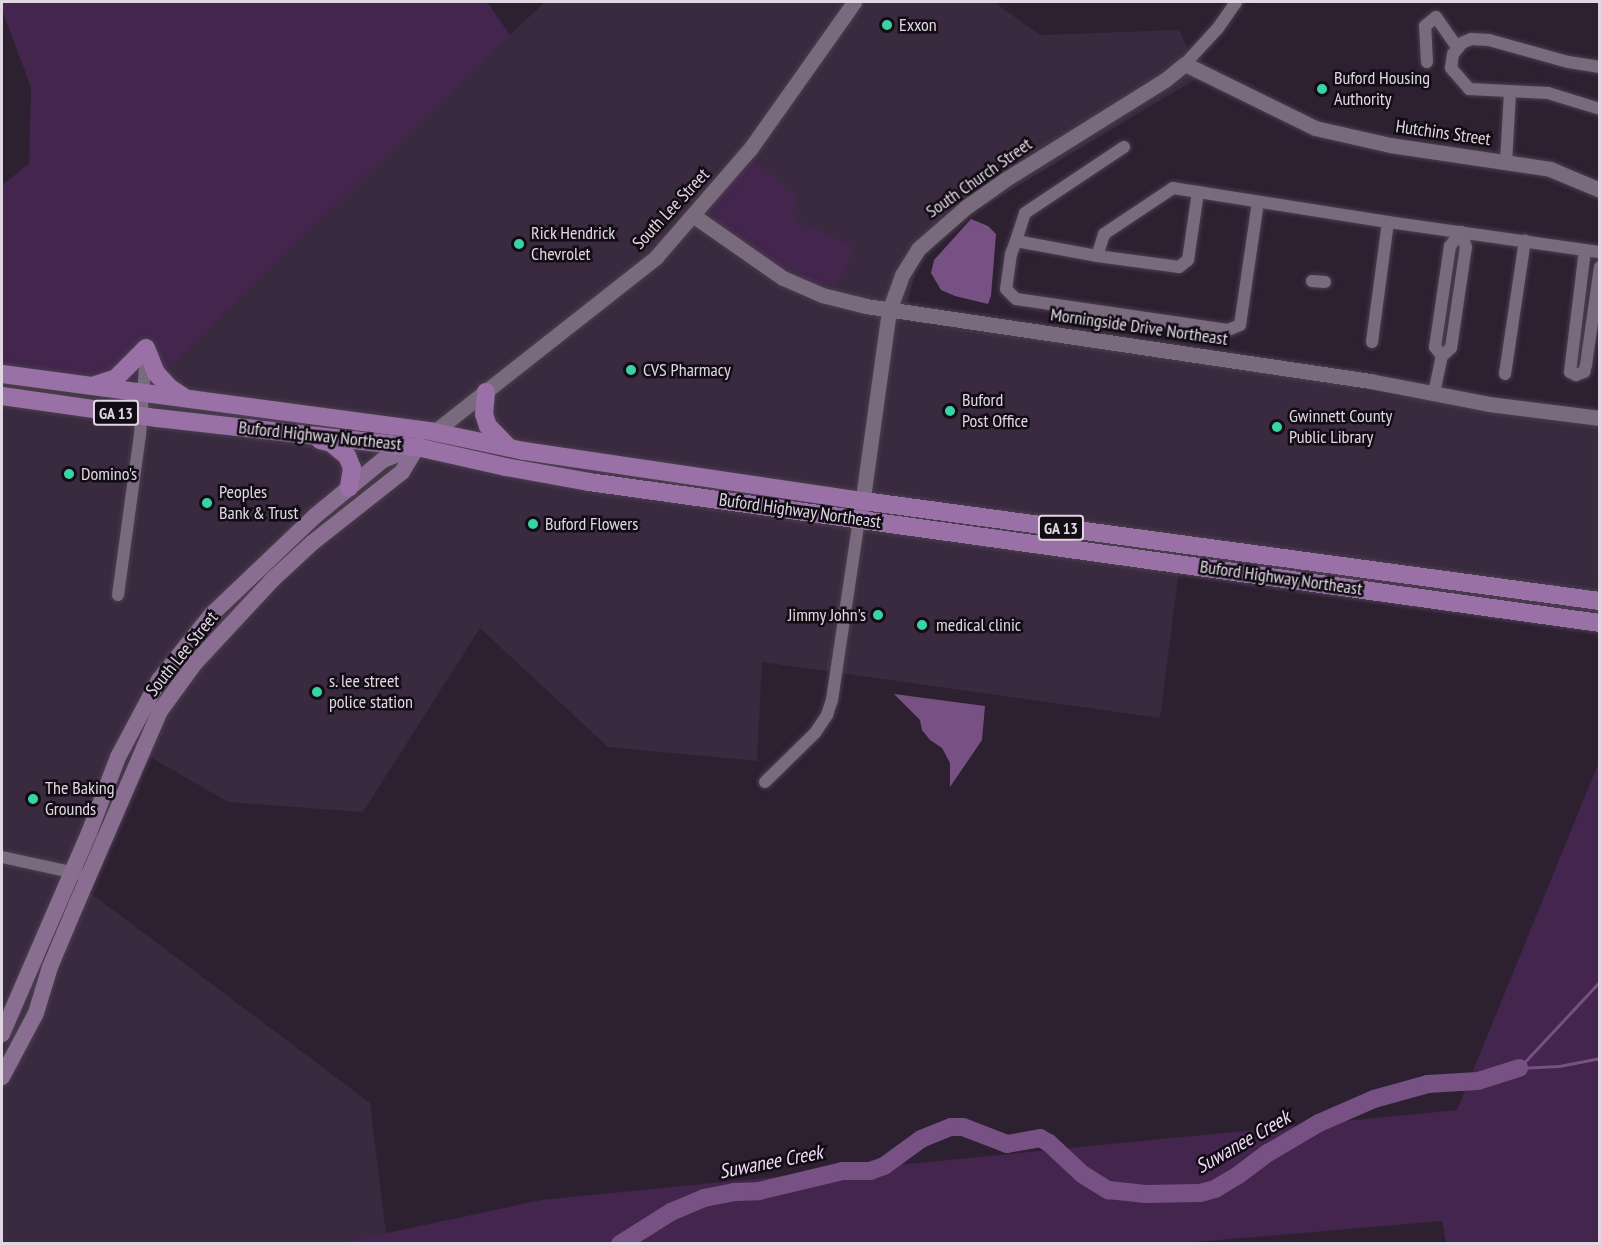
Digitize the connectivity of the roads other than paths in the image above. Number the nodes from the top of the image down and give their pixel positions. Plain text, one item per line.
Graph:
1 (854, 2) edge
2 (1236, 2) edge
3 (1458, 48) junction
4 (1427, 62) dead end
5 (1185, 64) junction
6 (1599, 67) edge
7 (1510, 92) junction
8 (1599, 109) edge
9 (1124, 147) dead end
10 (1506, 162) junction
11 (1599, 190) edge
12 (1198, 192) junction
13 (1258, 202) junction
14 (694, 216) junction
15 (1388, 222) junction
16 (1461, 232) junction
17 (1525, 240) junction
18 (1016, 242) junction
19 (1585, 250) junction
20 (1599, 252) edge
21 (1097, 256) junction
22 (1599, 267) edge
23 (1312, 281) dead end
24 (1325, 282) dead end
25 (1442, 298) junction
26 (1458, 299) junction
27 (889, 310) junction
28 (1577, 320) junction
29 (1592, 321) junction
30 (1372, 342) dead end
31 (146, 348) junction
32 (1442, 356) junction
33 (2, 374) edge
34 (1505, 374) dead end
35 (92, 387) junction
36 (486, 392) junction
37 (143, 393) junction
38 (1434, 393) junction
39 (2, 396) edge
40 (189, 399) junction
41 (141, 416) junction
42 (1599, 418) edge
43 (434, 432) junction
44 (301, 435) junction
45 (417, 447) junction
46 (516, 449) junction
47 (348, 488) junction
48 (864, 501) junction
49 (859, 519) junction
50 (118, 595) dead end
51 (1599, 601) edge
52 (1599, 623) edge
53 (765, 782) dead end
54 (2, 857) edge
55 (71, 870) junction
56 (87, 878) junction
57 (2, 1034) edge
58 (2, 1077) edge

1 - 14 street, South Lee Street
2 - 5 street, South Church Street
3 - 4 street
3 - 6 street
3 - 7 street
5 - 10 street, Hutchins Street
5 - 27 street, South Church Street
7 - 8 street
7 - 10 street
9 - 18 street
10 - 11 street, Hutchins Street
12 - 13 street
12 - 21 street
12 - 21 street
13 - 15 street
13 - 18 street
14 - 27 street, Morningside Drive Northeast
14 - 36 street, South Lee Street
15 - 16 street
15 - 30 street
16 - 17 street
16 - 25 street
16 - 26 street
17 - 19 street
17 - 34 street
18 - 21 street
19 - 20 street
19 - 28 street
22 - 29 street
23 - 24 street
25 - 26 street
25 - 32 street
26 - 32 street
27 - 38 street, Morningside Drive Northeast
27 - 48 street, South Church Street
28 - 29 street
28 - 29 street
31 - 35 main road
31 - 37 street
31 - 40 main road
32 - 38 street
33 - 35 main road, GA 13
35 - 37 main road, GA 13
36 - 43 street, South Lee Street
36 - 46 main road
37 - 40 main road, GA 13
37 - 41 street
38 - 42 street, Morningside Drive Northeast
39 - 41 main road, Buford Highway Northeast / GA 13
40 - 43 main road, GA 13
41 - 44 main road, Buford Highway Northeast / GA 13
41 - 50 street
43 - 45 main road, South Lee Street
43 - 46 main road, GA 13
44 - 45 main road, Buford Highway Northeast / GA 13
44 - 47 main road
45 - 47 main road, South Lee Street
45 - 49 main road, Buford Highway Northeast / GA 13
45 - 56 main road, South Lee Street
46 - 48 main road, Buford Highway Northeast / GA 13
47 - 55 main road, South Lee Street
48 - 49 street, South Church Street
48 - 51 main road, Buford Highway Northeast / GA 13
49 - 52 main road, Buford Highway Northeast / GA 13
49 - 53 street
54 - 55 street
55 - 56 street
55 - 57 main road, South Lee Street
56 - 58 main road, South Lee Street

